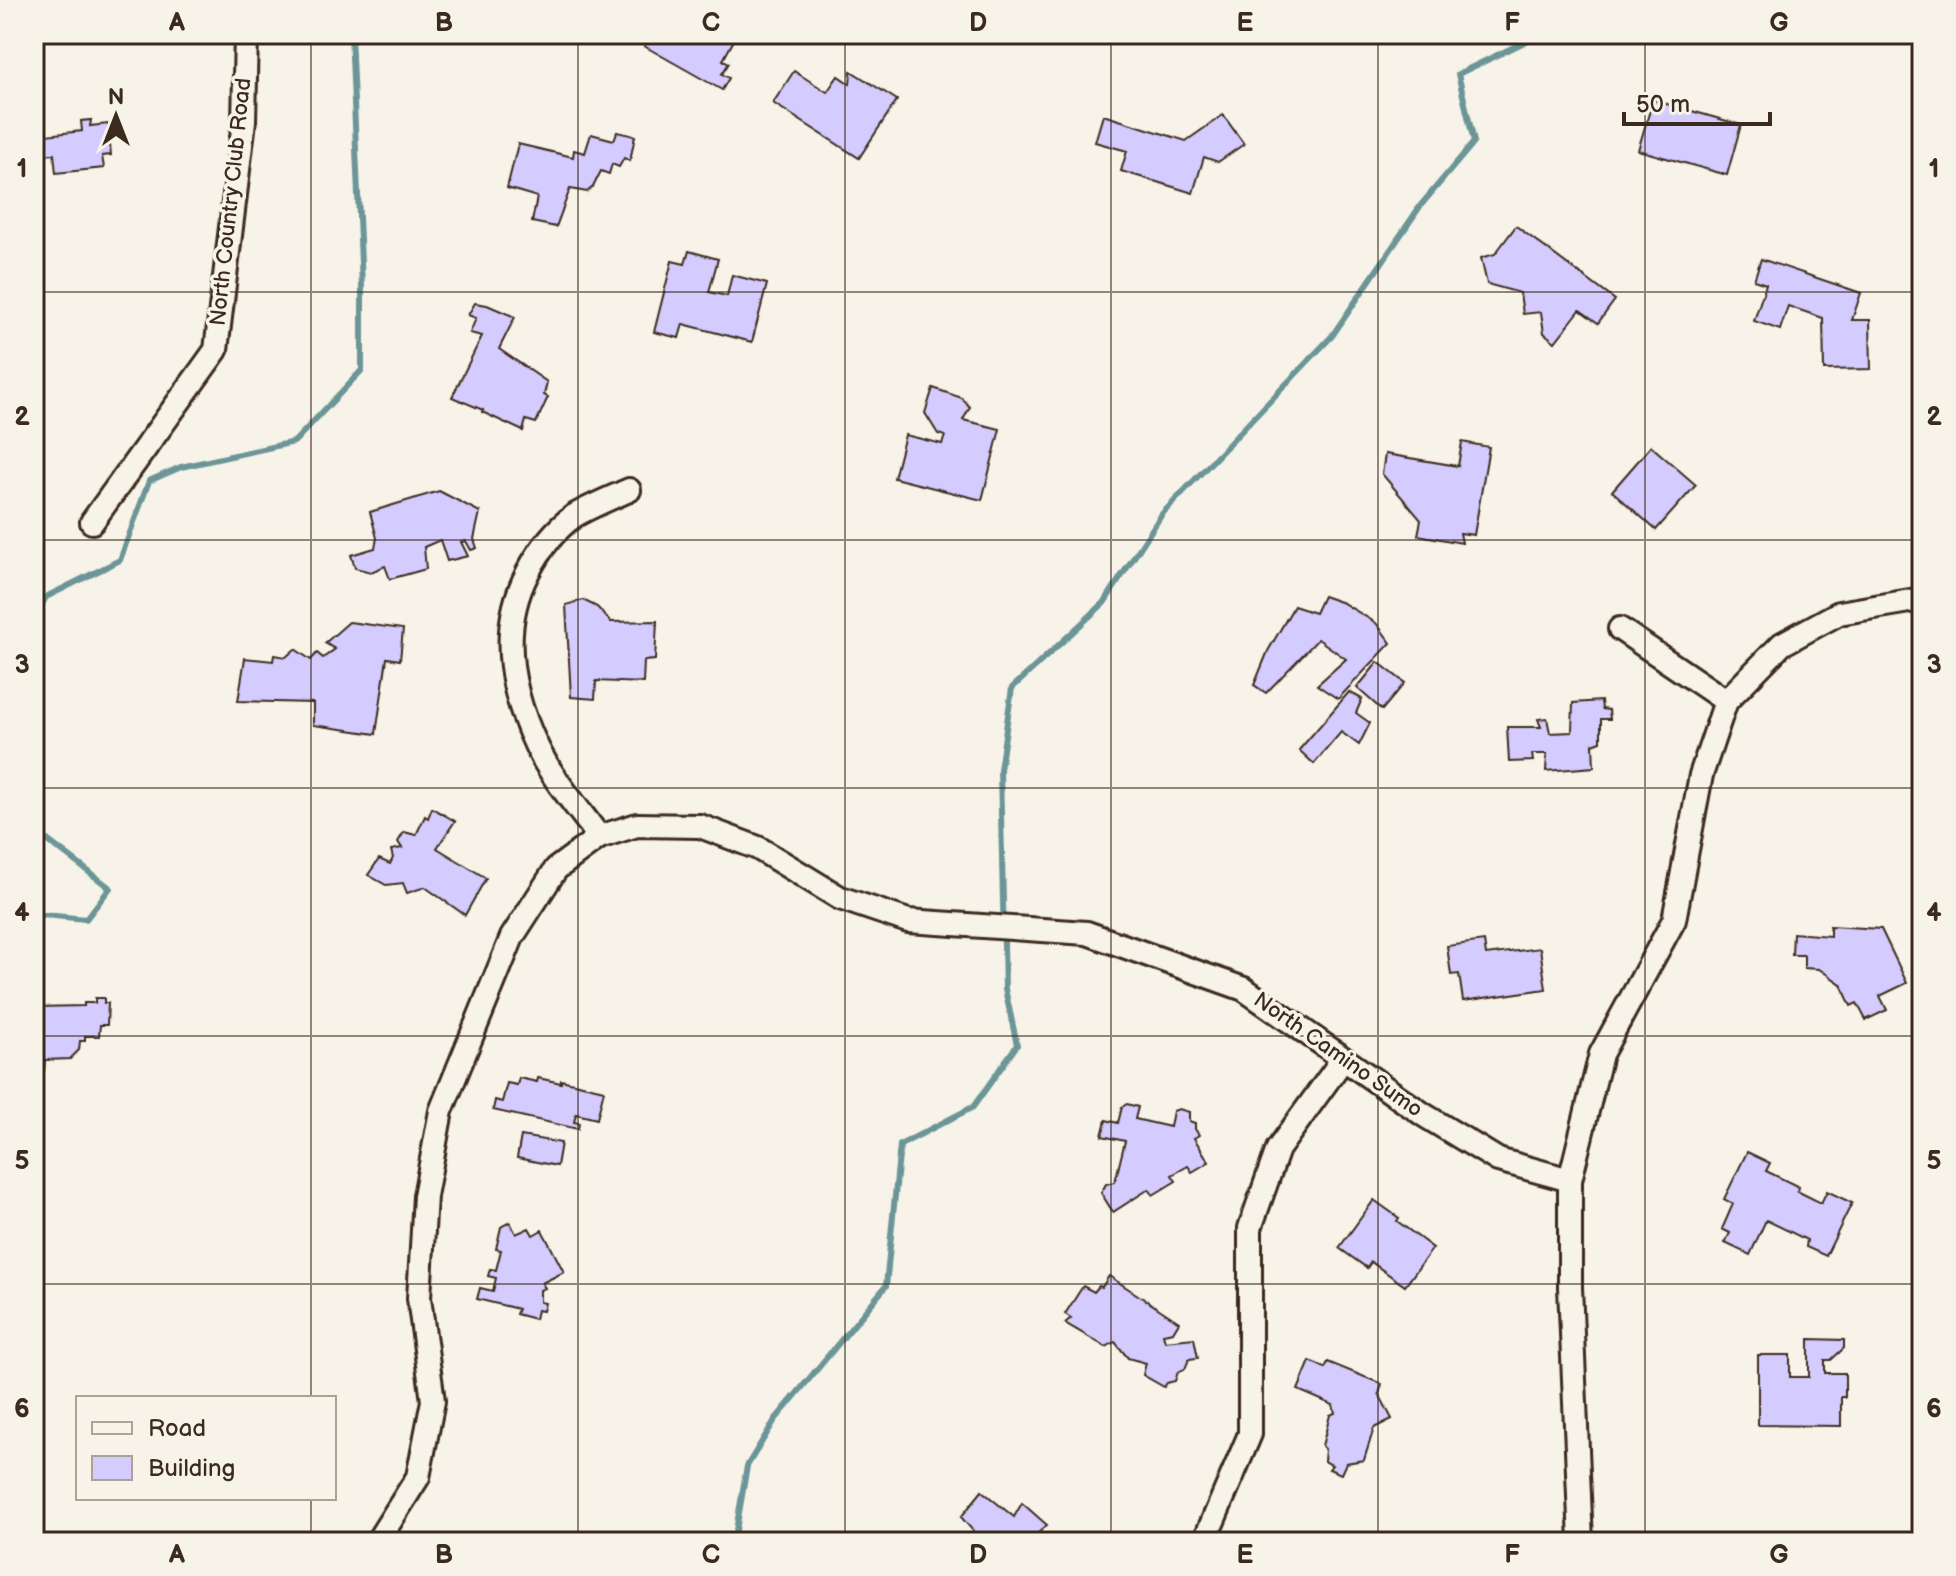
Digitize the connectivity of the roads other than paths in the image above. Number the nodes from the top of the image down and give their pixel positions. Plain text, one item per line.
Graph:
1 (246, 34) edge
2 (629, 490) dead end
3 (92, 522) dead end
4 (1922, 599) edge
5 (1620, 629) dead end
6 (1726, 701) junction
7 (599, 837) junction
8 (1343, 1059) junction
9 (1570, 1180) junction
10 (377, 1542) edge
11 (1204, 1542) edge
12 (1581, 1542) edge

1 - 3 street, North Country Club Road
2 - 7 street
4 - 6 street
5 - 6 street
6 - 9 street
7 - 8 street, North Camino Sumo
7 - 10 street, North Camino Sumo
8 - 9 street, North Camino Sumo
8 - 11 street
9 - 12 street

